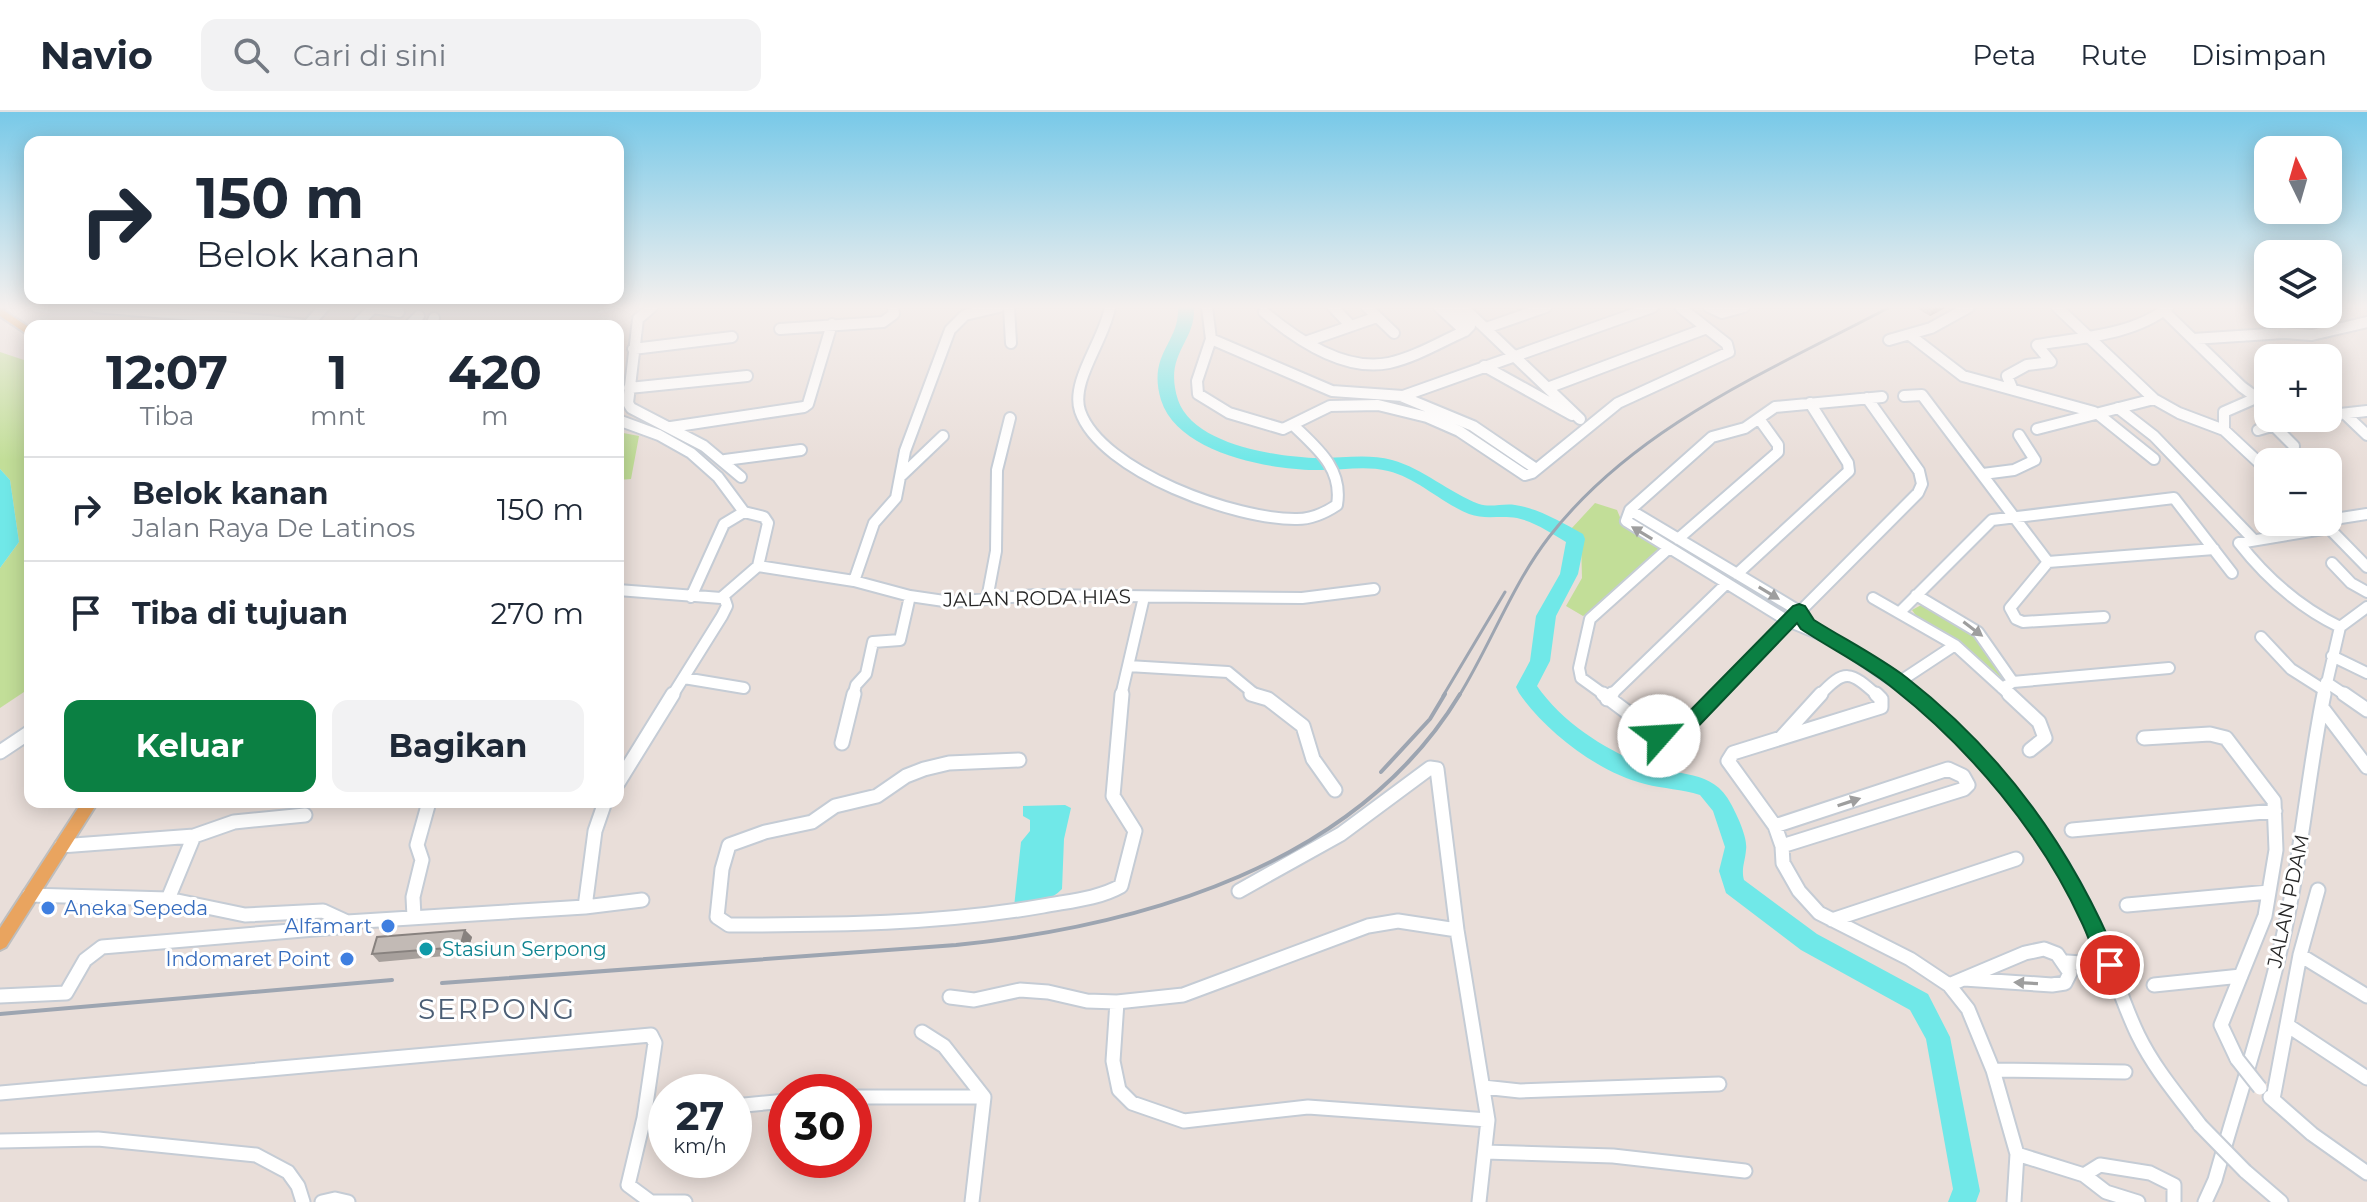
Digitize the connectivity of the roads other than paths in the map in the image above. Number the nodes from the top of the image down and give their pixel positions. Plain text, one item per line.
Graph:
1 (632, 358) edge
2 (823, 358) edge
3 (938, 358) edge
4 (1092, 358) edge
5 (1205, 358) edge
6 (1255, 358) edge
7 (1348, 358) edge
8 (1400, 358) edge
9 (1511, 358) edge
10 (1519, 358) edge
11 (1628, 358) edge
12 (1716, 358) edge
13 (1939, 358) edge
14 (2047, 358) edge
15 (2110, 358) edge
16 (2213, 358) edge
17 (1484, 366) junction
18 (747, 376) dead end
19 (1550, 387) junction
20 (629, 388) junction
21 (2012, 388) junction
22 (1403, 396) junction
23 (1904, 396) dead end
24 (2254, 396) edge
25 (1882, 397) dead end
26 (1867, 398) junction
27 (2154, 399) junction
28 (2254, 399) edge
29 (1810, 403) junction
30 (2118, 408) junction
31 (2367, 411) edge
32 (2096, 413) junction
33 (2342, 415) edge
34 (2346, 415) junction
35 (1010, 418) dead end
36 (1580, 419) junction
37 (1760, 420) junction
38 (624, 422) edge
39 (1590, 425) junction
40 (1294, 426) junction
41 (671, 427) junction
42 (2037, 429) dead end
43 (2224, 430) junction
44 (2280, 432) edge
45 (2019, 435) dead end
46 (2367, 435) edge
47 (943, 436) dead end
48 (2294, 448) edge
49 (801, 450) dead end
50 (2254, 458) edge
51 (2154, 459) dead end
52 (725, 460) junction
53 (1536, 469) junction
54 (1983, 474) junction
55 (741, 477) dead end
56 (900, 478) junction
57 (1630, 510) junction
58 (744, 512) junction
59 (2367, 514) edge
60 (2013, 516) junction
61 (2342, 520) edge
62 (2267, 536) edge
63 (2339, 536) edge
64 (1678, 539) junction
65 (2253, 539) junction
66 (1668, 549) junction
67 (2214, 549) junction
68 (2048, 562) junction
69 (2332, 563) dead end
70 (758, 566) junction
71 (2367, 567) edge
72 (2232, 573) dead end
73 (1737, 574) junction
74 (854, 581) junction
75 (1726, 584) junction
76 (1374, 589) dead end
77 (624, 591) edge
78 (2367, 592) edge
79 (1916, 595) junction
80 (910, 596) junction
81 (691, 597) junction
82 (724, 597) junction
83 (1144, 597) junction
84 (1873, 598) dead end
85 (987, 599) junction
86 (2367, 607) edge
87 (1799, 611) junction
88 (1900, 612) junction
89 (2104, 617) dead end
90 (1788, 621) junction
91 (1807, 624) junction
92 (2340, 627) junction
93 (2261, 637) dead end
94 (1955, 645) junction
95 (2332, 656) junction
96 (1128, 666) junction
97 (2169, 668) dead end
98 (2367, 673) edge
99 (684, 678) junction
100 (1899, 682) junction
101 (2008, 685) junction
102 (2325, 686) junction
103 (744, 688) dead end
104 (1607, 699) junction
105 (2323, 709) junction
106 (2367, 710) edge
107 (24, 736) edge
108 (1781, 738) junction
109 (2144, 738) dead end
110 (842, 743) dead end
111 (2030, 750) dead end
112 (0, 752) edge
113 (1019, 760) dead end
114 (2367, 767) edge
115 (624, 773) edge
116 (1335, 790) dead end
117 (86, 808) edge
118 (427, 808) edge
119 (603, 808) edge
120 (2275, 811) junction
121 (305, 815) dead end
122 (1775, 826) junction
123 (2072, 830) dead end
124 (194, 836) junction
125 (61, 846) junction
126 (1782, 846) junction
127 (2016, 859) dead end
128 (2318, 890) dead end
129 (1239, 891) dead end
130 (2269, 892) junction
131 (29, 895) junction
132 (168, 899) junction
133 (642, 900) dead end
134 (2127, 905) dead end
135 (585, 907) junction
136 (414, 917) junction
137 (1832, 920) junction
138 (347, 922) junction
139 (1457, 930) junction
140 (0, 942) edge
141 (2300, 955) junction
142 (2067, 962) junction
143 (2110, 965) junction
144 (2241, 976) junction
145 (1964, 979) junction
146 (1949, 985) junction
147 (2154, 985) dead end
148 (0, 996) edge
149 (2367, 996) edge
150 (950, 997) dead end
151 (1117, 1002) junction
152 (2287, 1025) junction
153 (922, 1032) dead end
154 (1993, 1070) junction
155 (2125, 1072) dead end
156 (2367, 1078) edge
157 (1719, 1084) dead end
158 (1483, 1087) junction
159 (0, 1093) edge
160 (872, 1097) edge
161 (984, 1097) junction
162 (2273, 1099) junction
163 (644, 1118) junction
164 (648, 1118) edge
165 (1488, 1120) junction
166 (0, 1141) edge
167 (1485, 1152) junction
168 (2017, 1154) junction
169 (1745, 1171) dead end
170 (2367, 1173) edge
171 (2084, 1175) junction
172 (303, 1202) edge
173 (322, 1202) edge
174 (348, 1202) edge
175 (651, 1202) edge
176 (685, 1202) edge
177 (972, 1202) edge
178 (1479, 1202) edge
179 (2014, 1202) edge
180 (2138, 1202) edge
181 (2174, 1202) edge
182 (2205, 1202) edge
183 (2281, 1202) edge

1 - 20 street
2 - 41 street
3 - 56 street
4 - 40 street
5 - 40 street
6 - 22 street
7 - 8 street
9 - 17 street
10 - 19 street
11 - 19 street
12 - 39 street
13 - 21 street
14 - 21 street
15 - 27 street
16 - 24 street
17 - 22 street
17 - 36 street
18 - 20 street
19 - 36 street
20 - 41 street
21 - 32 street
22 - 53 street
23 - 54 street
25 - 26 street
26 - 29 street
26 - 87 street
27 - 30 street
27 - 43 street
28 - 43 street
29 - 37 street
29 - 73 street
30 - 32 street
30 - 65 street
31 - 34 street
32 - 42 street
32 - 51 street
33 - 34 street
34 - 46 street
35 - 85 street
36 - 39 street
37 - 57 street
37 - 64 street
38 - 58 street
39 - 53 street
40 - 53 street
41 - 52 street
43 - 50 street
44 - 48 street
45 - 54 street
47 - 56 street
49 - 52 street
52 - 55 street
54 - 60 street
56 - 74 street
57 - 64 street
66 -> 57 street
58 - 70 street
58 - 81 street
59 - 61 street
60 - 67 street
60 - 68 street
60 - 79 street
62 - 65 street
63 - 71 street
64 - 73 street
65 - 92 street
66 - 75 street
66 - 104 street
67 - 68 street
67 - 72 street
68 - 89 street
69 - 78 street
70 - 74 street, JALAN RODA HIAS
70 - 82 street
73 -> 87 street
74 - 80 street, JALAN RODA HIAS
75 - 90 street
75 - 104 street
76 - 83 street, JALAN RODA HIAS
77 - 81 street
79 - 88 street
79 -> 101 street
80 - 85 street, JALAN RODA HIAS
80 - 110 street
81 - 82 street
82 - 99 street
83 - 85 street, JALAN RODA HIAS
83 - 96 street
84 - 88 street
86 - 92 street
87 - 90 street
87 - 91 street
88 - 94 street
90 - 91 street
90 - 104 street
91 - 100 street
92 - 95 street, JALAN PDAM
93 - 102 street
94 - 100 street
94 - 101 street
95 - 98 street
95 - 102 street, JALAN PDAM
96 - 113 street
96 - 116 street
97 - 101 street
99 - 103 street
99 - 115 street
100 - 143 street
101 - 111 street
102 - 105 street, JALAN PDAM
102 - 106 street
105 - 114 street
105 - 182 street, JALAN PDAM
107 - 112 street
108 - 108 street
108 - 122 street
109 - 120 street
117 - 125 main road
118 - 136 street
119 - 135 street
120 - 123 street
120 - 130 street
121 - 124 street
122 - 126 street
122 -> 126 street
124 - 125 street
124 - 132 street
125 - 131 main road
126 - 137 street
127 - 137 street
128 - 141 street
129 - 139 street
130 - 134 street
130 - 144 street
131 - 132 street
131 - 140 main road
132 - 138 street
133 - 135 street
135 - 136 street
136 - 138 street
137 - 146 street
138 - 148 street
139 - 151 street
139 - 158 street
141 - 149 street
141 - 152 street
142 - 143 street
142 - 145 street
142 -> 145 street
143 - 183 street, bridge
144 - 147 street
144 - 162 street, bridge
145 - 146 street
146 - 154 street
150 - 151 street
151 - 165 street
152 - 156 street
152 - 162 street
153 - 161 street
154 - 155 street
154 - 168 street
157 - 158 street
158 - 165 street
159 - 163 street
160 - 161 street
161 - 177 street
162 - 170 street
163 - 164 street
163 - 175 street
165 - 167 street
166 - 172 street
167 - 169 street
167 - 178 street
168 - 171 street
168 - 179 street
171 - 180 street
171 - 181 street
173 - 174 street
175 - 176 street

